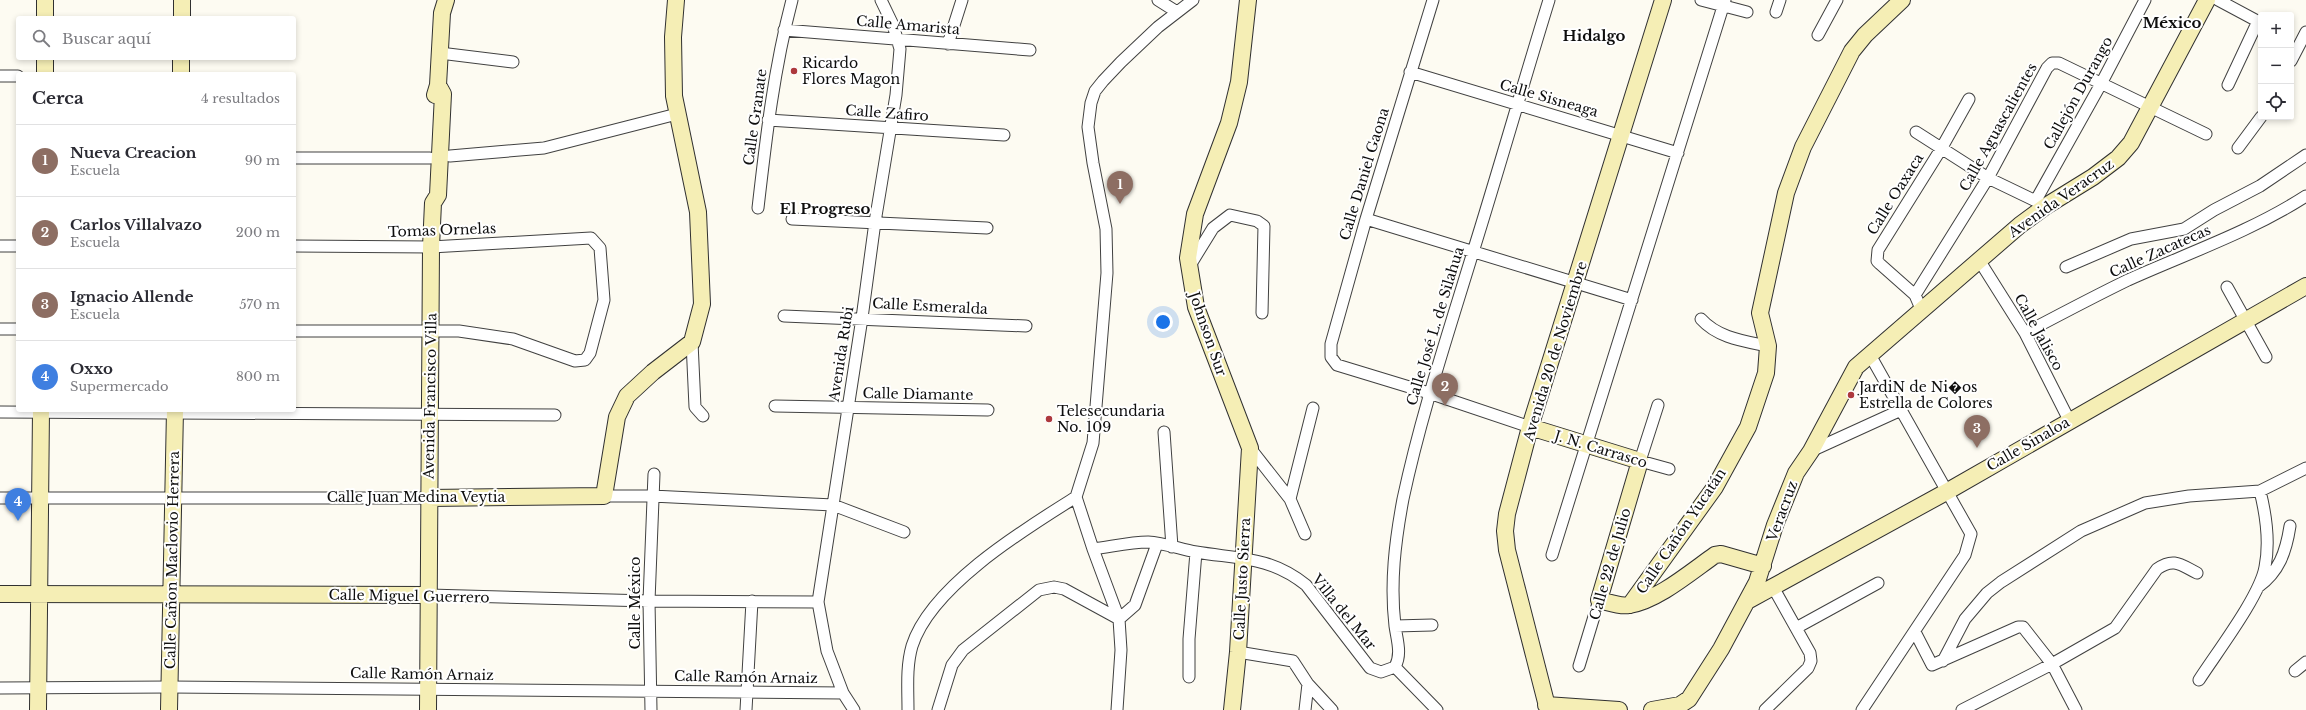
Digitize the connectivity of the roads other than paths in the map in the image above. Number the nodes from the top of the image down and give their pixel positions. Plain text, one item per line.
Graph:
1 (45, 0) edge
2 (182, 0) edge
3 (676, 0) edge
4 (792, 0) edge
5 (881, 0) edge
6 (962, 0) edge
7 (1158, 0) edge
8 (1248, 0) edge
9 (1433, 0) edge
10 (1549, 0) edge
11 (1662, 0) edge
12 (1701, 0) edge
13 (1780, 0) edge
14 (1837, 0) edge
15 (1902, 0) edge
16 (2145, 0) edge
17 (2206, 0) edge
18 (2218, 0) edge
19 (1724, 3) edge
20 (442, 4) edge
21 (1185, 4) edge
22 (1747, 12) dead end
23 (1776, 12) dead end
24 (45, 16) edge
25 (182, 16) edge
26 (2258, 21) edge
27 (2258, 24) edge
28 (784, 30) junction
29 (2306, 32) edge
30 (1818, 35) dead end
31 (898, 38) junction
32 (2295, 42) edge
33 (948, 44) junction
34 (1030, 50) dead end
35 (440, 53) junction
36 (45, 60) edge
37 (181, 60) edge
38 (513, 62) dead end
39 (45, 72) edge
40 (181, 72) edge
41 (1410, 72) junction
42 (0, 76) edge
43 (16, 76) edge
44 (2102, 82) junction
45 (438, 85) junction
46 (2228, 86) dead end
47 (1969, 99) dead end
48 (1517, 104) junction
49 (2152, 106) junction
50 (677, 114) junction
51 (768, 120) junction
52 (2260, 120) edge
53 (891, 129) junction
54 (1916, 132) dead end
55 (2206, 134) dead end
56 (1004, 135) dead end
57 (1621, 135) junction
58 (2238, 148) dead end
59 (1941, 149) junction
60 (1678, 154) junction
61 (2306, 155) edge
62 (450, 156) dead end
63 (296, 158) edge
64 (430, 158) junction
65 (1988, 178) junction
66 (2306, 196) edge
67 (433, 203) junction
68 (2041, 203) junction
69 (758, 208) dead end
70 (1366, 219) junction
71 (792, 220) dead end
72 (875, 222) junction
73 (987, 228) dead end
74 (0, 246) edge
75 (16, 246) edge
76 (296, 246) edge
77 (432, 247) junction
78 (1474, 251) junction
79 (1979, 260) junction
80 (2066, 267) dead end
81 (1189, 268) junction
82 (1577, 282) junction
83 (2306, 286) edge
84 (2227, 287) dead end
85 (1915, 295) junction
86 (1632, 300) junction
87 (1922, 311) junction
88 (1262, 313) dead end
89 (784, 316) dead end
90 (862, 318) junction
91 (1701, 319) dead end
92 (2248, 320) junction
93 (1026, 326) dead end
94 (0, 329) edge
95 (16, 329) edge
96 (296, 331) edge
97 (431, 332) junction
98 (2025, 333) junction
99 (692, 342) junction
100 (1768, 346) junction
101 (1870, 355) junction
102 (1331, 357) joint
103 (2266, 357) dead end
104 (1428, 392) junction
105 (1658, 405) dead end
106 (776, 406) dead end
107 (848, 408) junction
108 (1313, 408) dead end
109 (988, 410) dead end
110 (1901, 410) junction
111 (0, 412) edge
112 (16, 412) edge
113 (41, 412) edge
114 (175, 412) edge
115 (429, 414) junction
116 (555, 415) dead end
117 (703, 416) dead end
118 (2069, 420) junction
119 (1530, 427) junction
120 (1164, 432) dead end
121 (1587, 446) junction
122 (1250, 448) junction
123 (1811, 451) junction
124 (1640, 461) junction
125 (2306, 468) edge
126 (1669, 469) dead end
127 (654, 474) dead end
128 (1948, 491) junction
129 (2260, 491) junction
130 (173, 496) junction
131 (604, 496) junction
132 (652, 496) junction
133 (1076, 497) junction
134 (0, 498) edge
135 (429, 498) junction
136 (40, 499) junction
137 (1290, 499) junction
138 (833, 505) junction
139 (2290, 526) dead end
140 (904, 532) dead end
141 (1305, 534) dead end
142 (1157, 544) junction
143 (1172, 547) junction
144 (1093, 550) junction
145 (1196, 552) junction
146 (1552, 555) dead end
147 (1242, 557) junction
148 (1763, 566) junction
149 (2197, 573) dead end
150 (1878, 583) dead end
151 (1773, 587) junction
152 (2258, 588) junction
153 (172, 593) junction
154 (0, 594) edge
155 (40, 594) junction
156 (430, 595) junction
157 (1599, 600) junction
158 (1750, 600) junction
159 (649, 601) junction
160 (752, 601) junction
161 (818, 602) junction
162 (1630, 605) junction
163 (1119, 619) junction
164 (1432, 625) dead end
165 (1395, 626) junction
166 (1796, 628) junction
167 (1915, 632) junction
168 (1238, 652) junction
169 (1943, 661) junction
170 (2306, 662) edge
171 (2052, 664) junction
172 (1579, 666) dead end
173 (1395, 667) junction
174 (2295, 671) dead end
175 (1189, 677) dead end
176 (2199, 680) dead end
177 (1308, 684) junction
178 (170, 687) junction
179 (0, 688) edge
180 (39, 688) junction
181 (428, 689) junction
182 (651, 691) junction
183 (747, 692) junction
184 (843, 693) junction
185 (1682, 707) edge
186 (1547, 708) edge
187 (38, 710) edge
188 (170, 710) edge
189 (428, 710) edge
190 (651, 710) edge
191 (746, 710) edge
192 (854, 710) edge
193 (908, 710) edge
194 (938, 710) edge
195 (1117, 710) edge
196 (1232, 710) edge
197 (1305, 710) edge
198 (1332, 710) edge
199 (1437, 710) edge
200 (1620, 710) edge
201 (1652, 710) edge
202 (1765, 710) edge
203 (1862, 710) edge
204 (1962, 710) edge
205 (2076, 710) edge

1 - 24 street
2 - 25 street
3 - 50 street
4 - 28 street, Calle Granate
5 - 31 street, Avenida Rubi
6 - 33 street
7 - 21 street
8 - 81 street, Johnson Sur
9 - 41 street, Calle Daniel Gaona
10 - 48 street, Calle José L. de Silahua
11 - 57 street, Avenida 20 de Noviembre
12 - 19 street
13 - 23 street
14 - 30 street
15 - 100 street, Calle Cañón Yucatán
16 - 44 street, Callejón Durango
17 - 49 street, Avenida Veracruz
18 - 26 street
19 - 22 street
19 - 60 street
20 - 35 street, Avenida Francisco Villa
21 - 133 street
27 - 46 street
28 - 31 street, Calle Amarista
28 - 51 street, Calle Granate
29 - 32 street
31 - 33 street, Calle Amarista
31 - 53 street, Avenida Rubi
33 - 34 street, Calle Amarista
35 - 38 street
35 - 45 street, Avenida Francisco Villa
36 - 39 street
37 - 40 street
41 - 48 street, Calle Sisneaga
41 - 70 street, Calle Daniel Gaona
42 - 43 street
44 - 49 street, Calle Aguascalientes
44 - 65 street, Calle Aguascalientes
44 - 68 street, Callejón Durango
45 - 64 street, Avenida Francisco Villa
45 - 67 street, Avenida Francisco Villa
47 - 59 street, Calle Oaxaca
48 - 57 street, Calle Sisneaga
48 - 78 street, Calle José L. de Silahua
49 - 55 street, Calle Aguascalientes
49 - 68 street, Avenida Veracruz
50 - 62 street
50 - 99 street
51 - 53 street, Calle Zafiro
51 - 69 street, Calle Granate
52 - 58 street
53 - 56 street, Calle Zafiro
53 - 72 street, Avenida Rubi
54 - 59 street
57 - 60 street, Calle Sisneaga
57 - 82 street, Avenida 20 de Noviembre
59 - 65 street
59 - 85 street, Calle Oaxaca
60 - 86 street
61 - 80 street
63 - 64 street
64 - 67 street, Avenida Francisco Villa
65 - 68 street
65 - 85 street, Calle Aguascalientes
66 - 98 street, Calle Zacatecas
67 - 77 street, Avenida Francisco Villa
68 - 79 street, Avenida Veracruz
70 - 78 street
70 - 102 street, Calle Daniel Gaona
71 - 72 street
72 - 73 street
72 - 90 street, Avenida Rubi
74 - 75 street
76 - 77 street, Tomas Ornelas
77 - 97 street, Avenida Francisco Villa
77 - 97 street, Tomas Ornelas
78 - 82 street
78 - 104 street, Calle José L. de Silahua
79 - 87 street, Avenida Veracruz
79 - 98 street, Calle Jalisco
81 - 88 street
81 - 122 street, Johnson Sur
82 - 86 street
82 - 119 street, Avenida 20 de Noviembre
83 - 92 street, Calle Sinaloa
84 - 92 street
85 - 87 street
86 - 121 street
87 - 101 street, Veracruz
89 - 90 street, Calle Esmeralda
90 - 93 street, Calle Esmeralda
90 - 107 street, Avenida Rubi
91 - 100 street
92 - 103 street
92 - 118 street, Calle Sinaloa
94 - 95 street
96 - 97 street
97 - 115 street, Avenida Francisco Villa
98 - 118 street, Calle Jalisco
99 - 117 street
99 - 131 street
100 - 162 street, Calle Cañón Yucatán
101 - 110 street
101 - 123 street, Veracruz
102 - 104 street, J. N. Carrasco
104 - 119 street, J. N. Carrasco
104 - 165 street, Calle José L. de Silahua
105 - 124 street
106 - 107 street, Calle Diamante
107 - 109 street, Calle Diamante
107 - 138 street, Avenida Rubi
108 - 137 street
110 - 123 street
110 - 128 street
111 - 112 street
113 - 136 street
114 - 115 street
114 - 130 street, Calle Cañon Maclovio Herrera
115 - 116 street
115 - 135 street, Avenida Francisco Villa
118 - 128 street, Calle Sinaloa
119 - 121 street, J. N. Carrasco
119 - 186 street, Avenida 20 de Noviembre
120 - 143 street
121 - 124 street, J. N. Carrasco
121 - 146 street
122 - 137 street, Johnson Sur
122 - 147 street, Calle Justo Sierra
123 - 148 street, Veracruz
124 - 126 street, J. N. Carrasco
124 - 157 street, Calle 22 de Julio
125 - 129 street
127 - 132 street, Calle México
128 - 151 street, Calle Sinaloa
128 - 167 street
129 - 152 street
129 - 169 street
130 - 135 street, Calle Juan Medina Veytia
130 - 136 street, Calle Juan Medina Veytia
130 - 153 street, Calle Cañon Maclovio Herrera
131 - 132 street, Calle Juan Medina Veytia
131 - 135 street, Calle Juan Medina Veytia
132 - 138 street, Calle Juan Medina Veytia
132 - 159 street, Calle México
133 - 144 street
133 - 193 street
134 - 136 street, Calle Juan Medina Veytia
135 - 156 street, Avenida Francisco Villa
136 - 155 street
137 - 141 street, Johnson Sur
138 - 140 street, Calle Juan Medina Veytia
138 - 161 street, Avenida Rubi
139 - 152 street
142 - 143 street, Villa del Mar
142 - 144 street, Villa del Mar
142 - 163 street
143 - 145 street, Villa del Mar
144 - 163 street
145 - 147 street, Villa del Mar
145 - 175 street
147 - 168 street, Calle Justo Sierra
147 - 173 street, Villa del Mar
148 - 158 street, Veracruz
148 - 162 street
149 - 171 street
150 - 166 street
151 - 158 street, Calle Sinaloa
151 - 166 street
152 - 176 street
153 - 155 street, Calle Miguel Guerrero
153 - 156 street, Calle Miguel Guerrero
153 - 178 street, Calle Cañon Maclovio Herrera
154 - 155 street, Calle Miguel Guerrero
155 - 180 street
156 - 159 street, Calle Miguel Guerrero
156 - 181 street, Avenida Francisco Villa
157 - 162 street
157 - 172 street, Calle 22 de Julio
158 - 185 street, Veracruz
159 - 160 street, Calle Miguel Guerrero
159 - 182 street, Calle México
160 - 161 street, Calle Miguel Guerrero
160 - 183 street
161 - 184 street, Avenida Rubi
163 - 194 street
163 - 195 street
164 - 165 street
165 - 173 street, Calle José L. de Silahua
166 - 202 street
167 - 169 street
167 - 203 street
168 - 177 street
168 - 196 street, Calle Justo Sierra
169 - 171 street
170 - 174 street
171 - 204 street
171 - 205 street
173 - 199 street
177 - 197 street
177 - 198 street
178 - 180 street, Calle Ramón Arnaiz
178 - 181 street, Calle Ramón Arnaiz
178 - 188 street, Calle Cañon Maclovio Herrera
179 - 180 street, Calle Ramón Arnaiz
180 - 187 street
181 - 182 street, Calle Ramón Arnaiz
181 - 189 street, Avenida Francisco Villa
182 - 183 street, Calle Ramón Arnaiz
182 - 190 street, Calle México
183 - 184 street, Calle Ramón Arnaiz
183 - 191 street
184 - 192 street, Avenida Rubi
185 - 201 street, Veracruz
186 - 200 street

